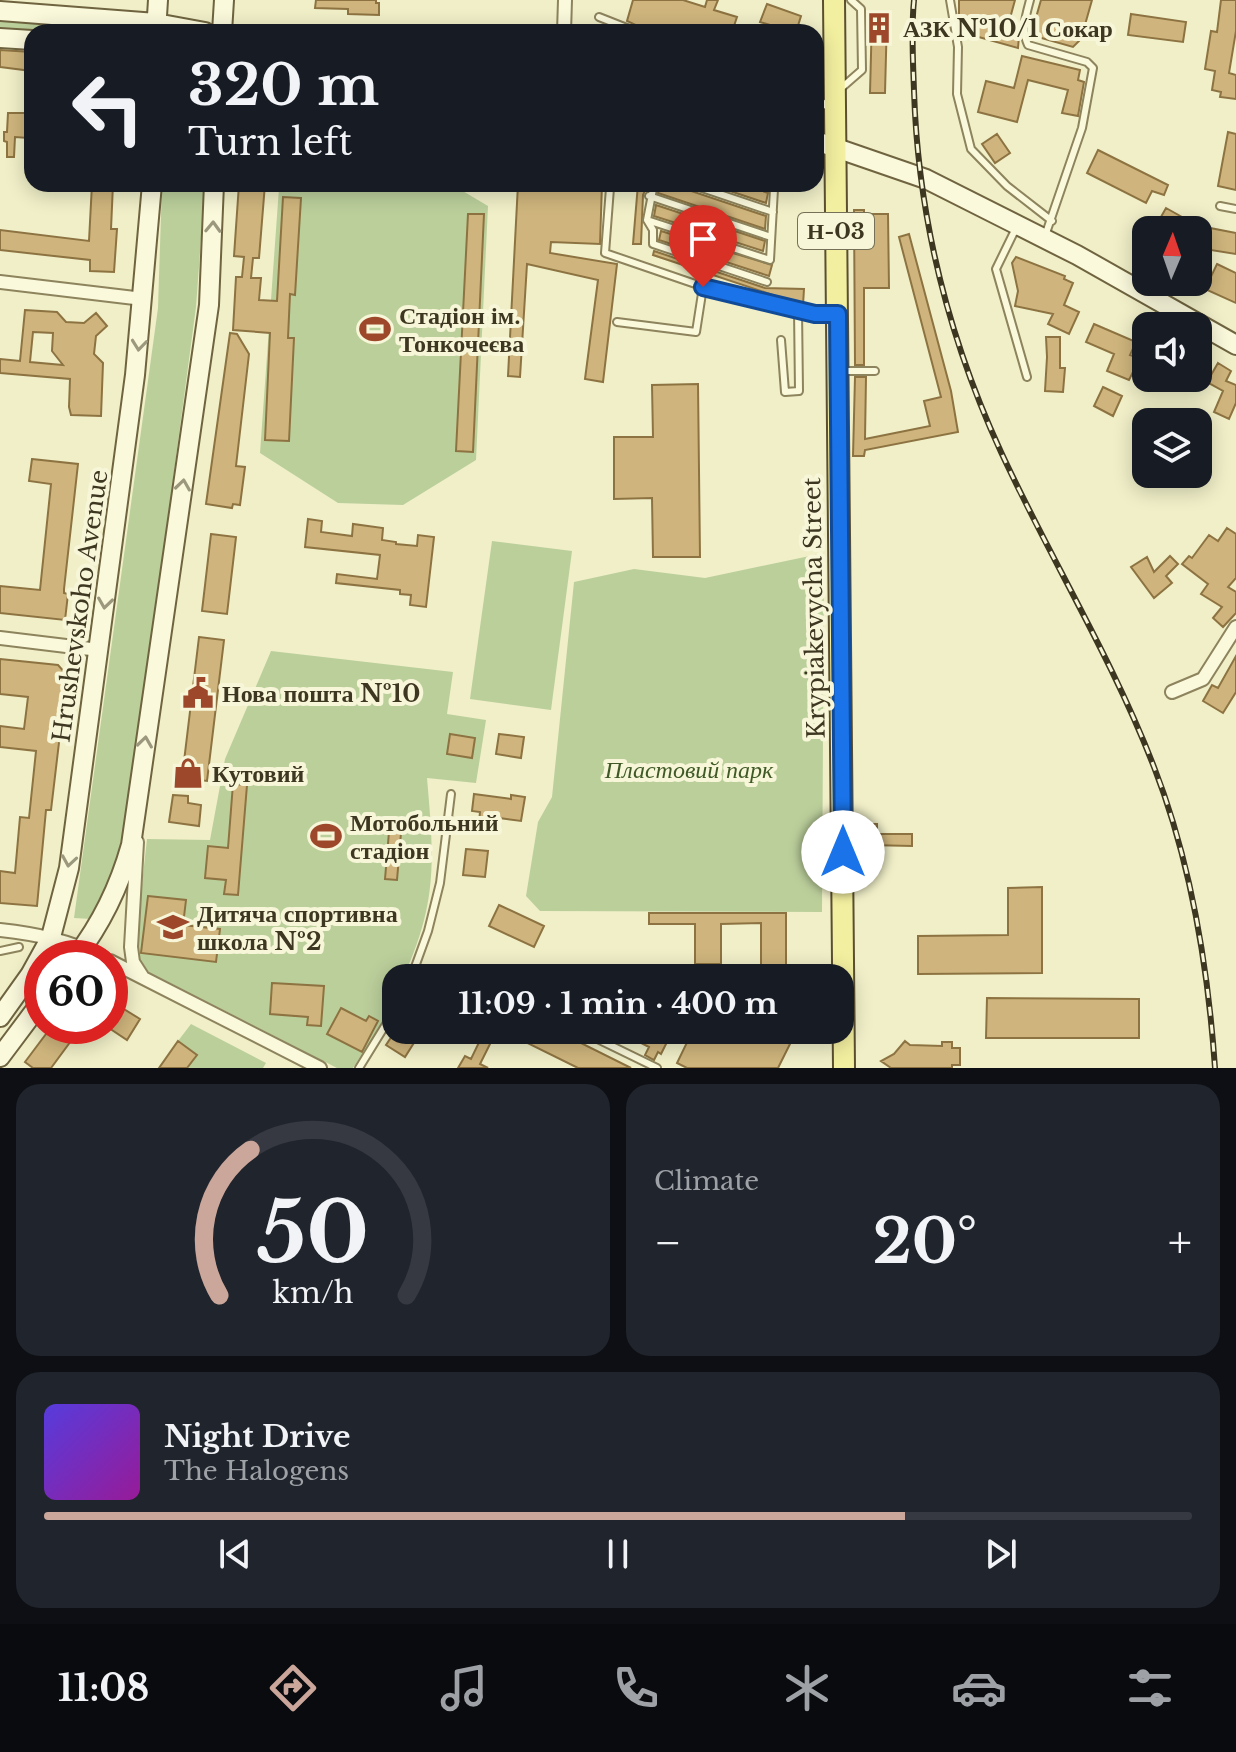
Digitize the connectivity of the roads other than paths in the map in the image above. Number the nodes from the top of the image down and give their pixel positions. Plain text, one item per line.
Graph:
1 (158, 0) edge
2 (224, 0) edge
3 (565, 0) edge
4 (834, 0) edge
5 (851, 0) edge
6 (950, 0) edge
7 (1030, 0) edge
8 (0, 11) edge
9 (599, 17) dead end
10 (127, 24) edge
11 (156, 24) edge
12 (222, 24) edge
13 (564, 24) edge
14 (617, 24) edge
15 (0, 38) edge
16 (24, 40) edge
17 (834, 95) junction
18 (824, 104) edge
19 (825, 144) edge
20 (151, 192) edge
21 (214, 192) edge
22 (610, 192) edge
23 (651, 192) edge
24 (714, 192) edge
25 (774, 192) edge
26 (649, 196) junction
27 (1220, 206) dead end
28 (1236, 209) edge
29 (773, 212) junction
30 (647, 220) junction
31 (1052, 221) junction
32 (1017, 226) junction
33 (771, 237) junction
34 (1044, 240) junction
35 (0, 282) edge
36 (767, 282) dead end
37 (703, 287) junction
38 (143, 299) junction
39 (798, 310) junction
40 (838, 314) junction
41 (617, 322) dead end
42 (781, 340) dead end
43 (1236, 345) edge
44 (875, 371) dead end
45 (839, 372) junction
46 (1027, 377) dead end
47 (1236, 627) edge
48 (0, 638) edge
49 (99, 650) junction
50 (1172, 692) dead end
51 (139, 789) junction
52 (451, 794) dead end
53 (0, 930) edge
54 (51, 937) junction
55 (56, 940) edge
56 (88, 940) edge
57 (19, 947) dead end
58 (0, 951) edge
59 (416, 964) edge
60 (128, 971) edge
61 (144, 979) junction
62 (0, 1017) edge
63 (24, 1025) edge
64 (382, 1031) edge
65 (608, 1044) edge
66 (0, 1057) edge
67 (320, 1068) edge
68 (359, 1068) edge
69 (657, 1068) edge
70 (844, 1068) edge

1 - 11 main road
2 - 12 main road
3 - 13 street
4 - 17 main road, Н-03
5 - 17 lane
6 - 31 lane
7 - 31 lane
8 - 10 main road
9 - 14 lane
15 - 16 main road
17 - 18 lane
17 - 19 main road, Н-03
19 - 32 main road
19 - 40 main road, Krypiakevycha Street / Н-03
20 - 38 main road, Hrushevskoho Avenue
51 -> 21 main road
22 - 37 lane
23 - 26 lane
24 - 29 lane
25 - 29 lane
26 - 30 lane
26 - 33 lane
27 - 28 lane
29 - 33 lane
30 - 33 lane
30 - 36 lane
31 - 34 lane
32 - 34 main road
32 - 46 lane
34 - 43 main road
35 - 38 street
37 - 39 lane
37 - 41 lane
38 -> 49 main road, Hrushevskoho Avenue
39 - 40 lane
39 - 42 lane
40 - 45 main road, Krypiakevycha Street / Н-03
44 - 45 lane
45 - 70 main road, Krypiakevycha Street / Н-03
47 - 50 street
48 - 49 street
49 -> 54 main road, Hrushevskoho Avenue
51 - 56 main road
51 - 61 street
52 - 59 lane
53 - 54 street
54 - 55 street
54 - 62 main road, Hrushevskoho Avenue
57 - 58 lane
60 - 61 street
61 - 67 street
63 - 66 main road
64 - 68 lane
65 - 69 lane

